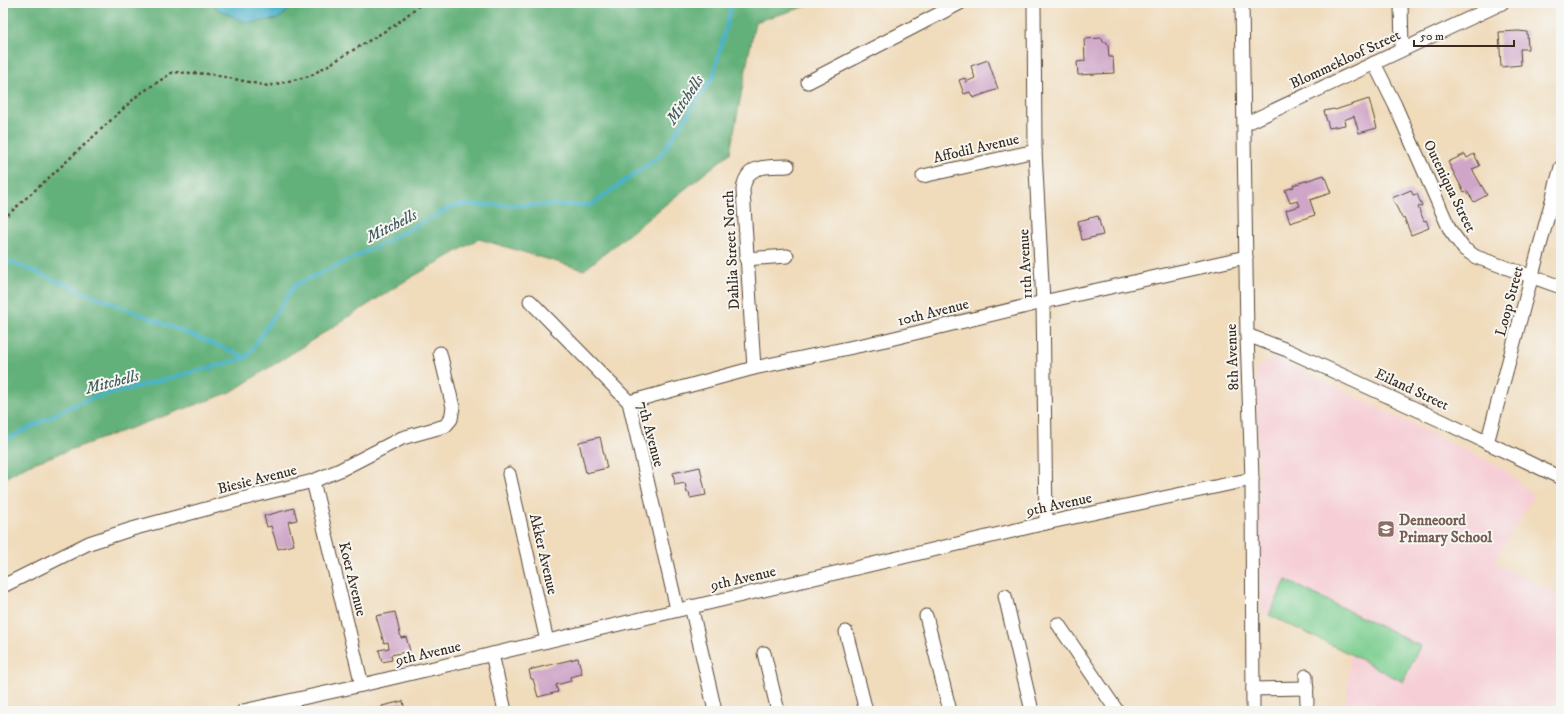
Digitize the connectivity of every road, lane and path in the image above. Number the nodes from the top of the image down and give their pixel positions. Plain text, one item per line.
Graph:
1 (422, 3) edge
2 (960, 3) edge
3 (1034, 3) edge
4 (1242, 3) edge
5 (1401, 3) edge
6 (1502, 3) edge
7 (1402, 49) junction
8 (1374, 62) junction
9 (808, 82) dead end
10 (1245, 124) junction
11 (1035, 151) junction
12 (788, 166) dead end
13 (1561, 167) edge
14 (923, 176) dead end
15 (3, 219) edge
16 (787, 256) dead end
17 (1246, 257) junction
18 (746, 259) junction
19 (1532, 276) junction
20 (1561, 287) edge
21 (530, 301) dead end
22 (1043, 302) junction
23 (1247, 335) junction
24 (440, 353) dead end
25 (754, 368) junction
26 (629, 402) junction
27 (1487, 443) junction
28 (509, 474) dead end
29 (1561, 478) edge
30 (1252, 479) junction
31 (313, 481) junction
32 (1046, 523) junction
33 (3, 586) edge
34 (1005, 596) dead end
35 (692, 606) junction
36 (677, 610) junction
37 (926, 616) dead end
38 (1058, 624) dead end
39 (846, 632) dead end
40 (547, 641) junction
41 (764, 653) dead end
42 (492, 654) junction
43 (362, 685) junction
44 (1253, 689) junction
45 (1307, 702) dead end
46 (243, 711) edge
47 (505, 711) edge
48 (715, 711) edge
49 (778, 711) edge
50 (866, 711) edge
51 (950, 711) edge
52 (1032, 711) edge
53 (1117, 711) edge
54 (1253, 711) edge

1 - 15 path
2 - 9 street
3 - 11 street, 11th Avenue
4 - 10 street, 8th Avenue
5 - 7 street
6 - 7 street, Blommekloof Street
7 - 8 street, Blommekloof Street
8 - 10 street, Blommekloof Street
8 - 19 street, Outeniqua Street
10 - 17 street, 8th Avenue
11 - 14 street, Affodil Avenue
11 - 22 street, 11th Avenue
12 - 18 street, Dahlia Street North
13 - 19 street, Loop Street
16 - 18 street
17 - 22 street, 10th Avenue
17 - 23 street, 8th Avenue
18 - 25 street, Dahlia Street North
19 - 20 street, Outeniqua Street
19 - 27 street, Loop Street
21 - 26 street, 7th Avenue
22 - 25 street, 10th Avenue
22 - 32 street, 11th Avenue
23 - 27 street, Eiland Street
23 - 30 street, 8th Avenue
24 - 31 street, Biesie Avenue
25 - 26 street, 10th Avenue
26 - 36 street, 7th Avenue
27 - 29 street, Eiland Street
28 - 40 street, Akker Avenue
30 - 32 street, 9th Avenue
30 - 44 street, 8th Avenue
31 - 33 street, Biesie Avenue
31 - 43 street, Koer Avenue
32 - 35 street, 9th Avenue
34 - 52 street
35 - 36 street, 9th Avenue
35 - 48 street
36 - 40 street, 9th Avenue
37 - 51 street
38 - 53 street
39 - 50 street
40 - 42 street, 9th Avenue
41 - 49 street
42 - 43 street, 9th Avenue
42 - 47 street
43 - 46 street, 9th Avenue
44 - 45 street
44 - 54 street, 8th Avenue

